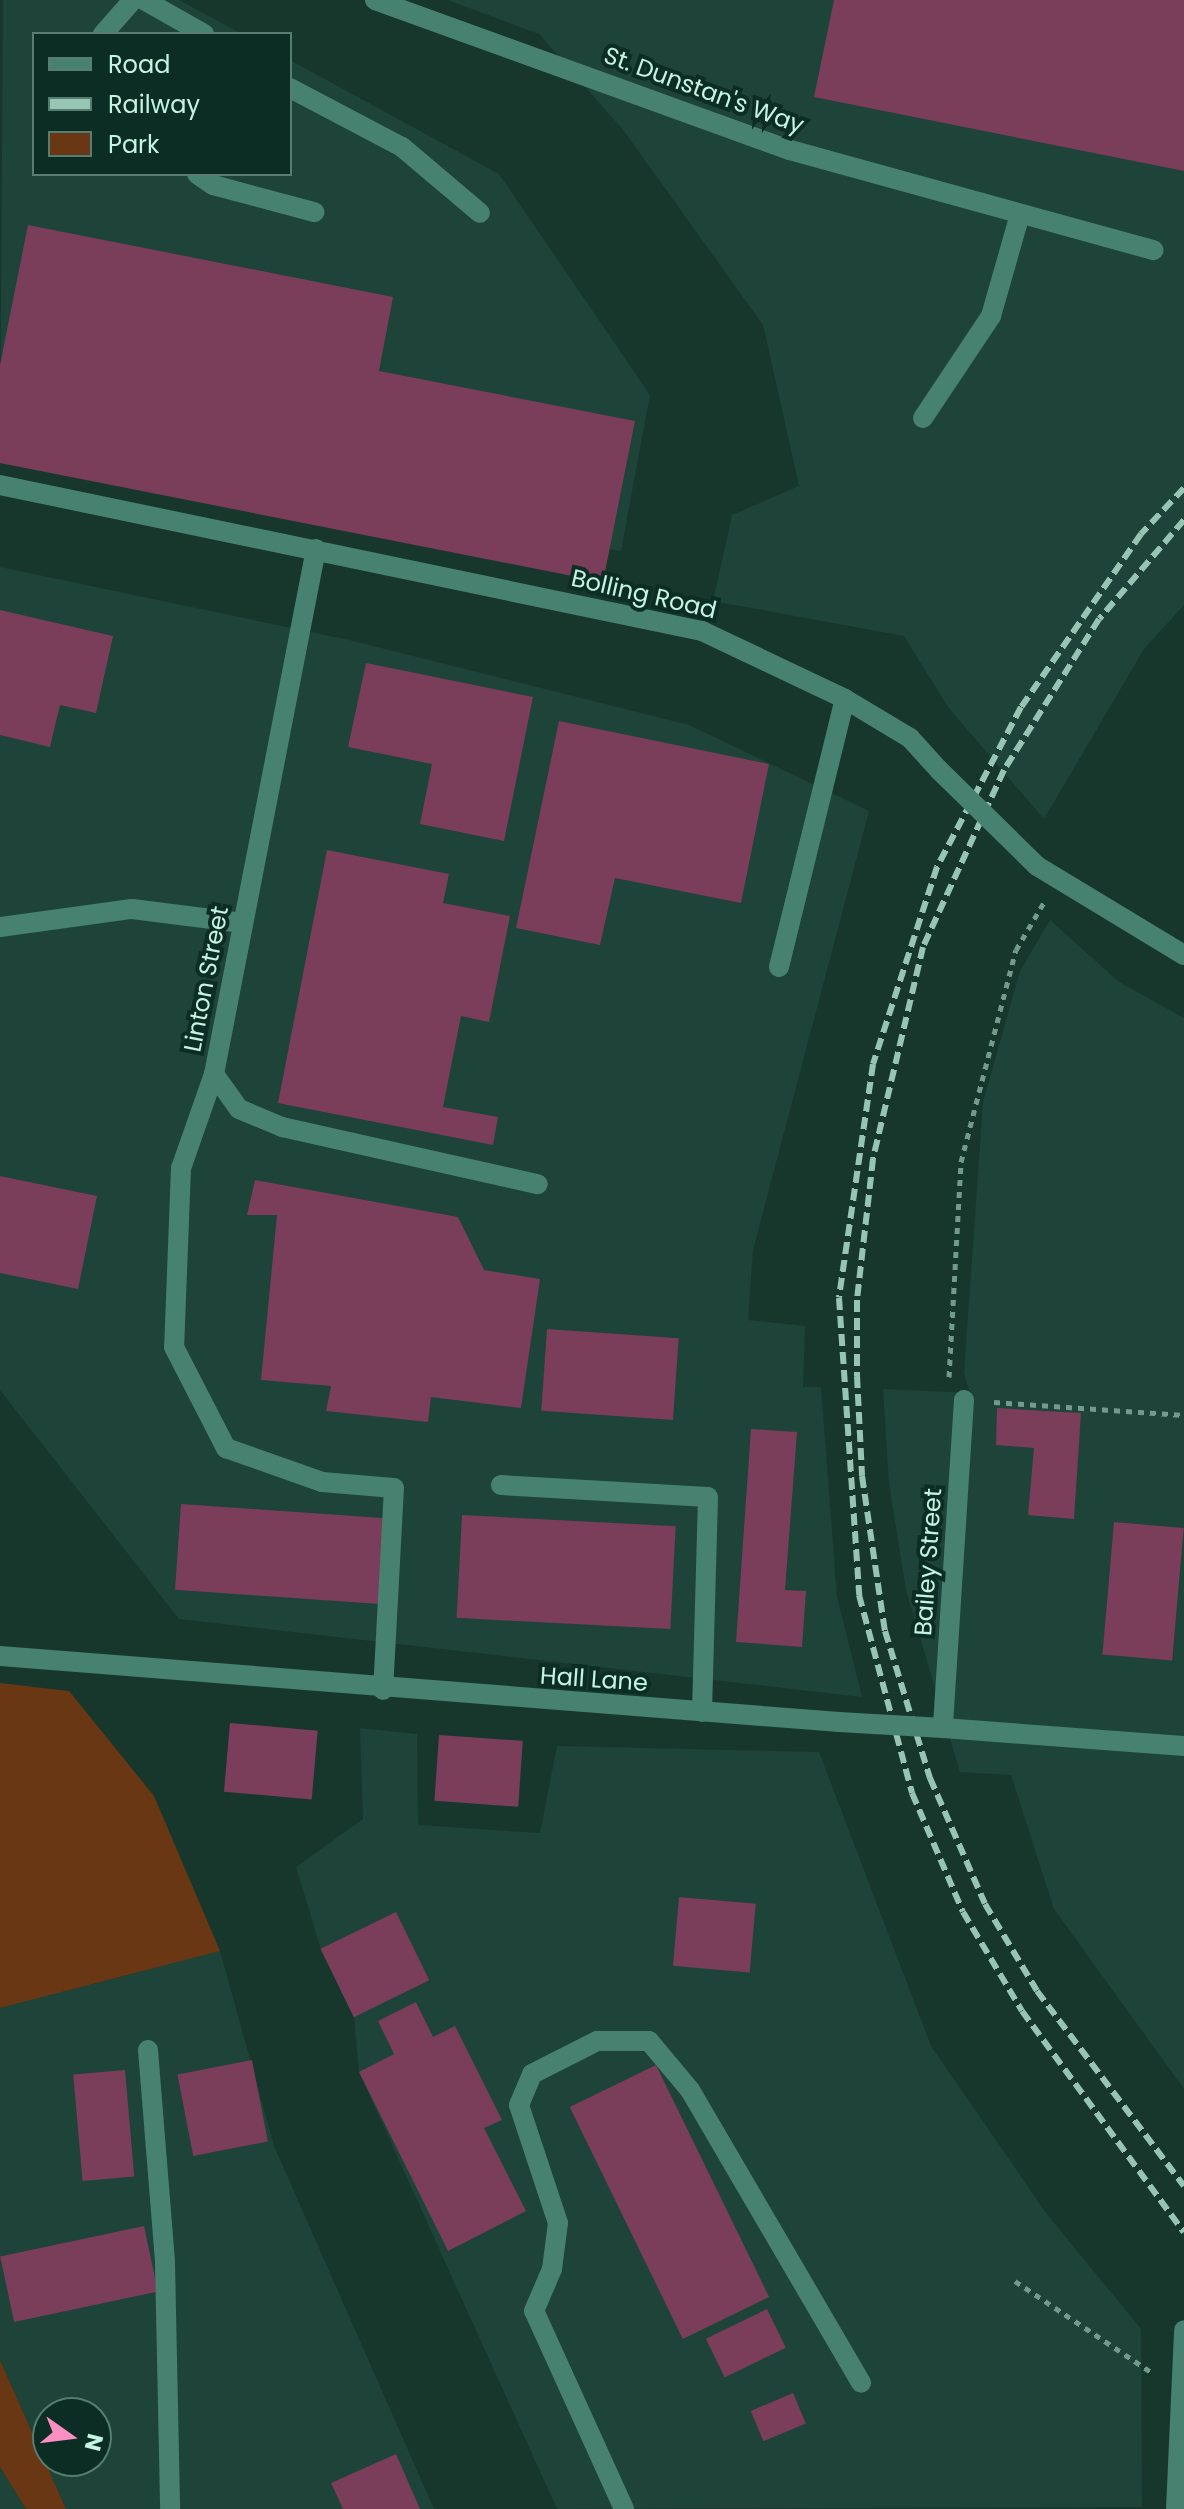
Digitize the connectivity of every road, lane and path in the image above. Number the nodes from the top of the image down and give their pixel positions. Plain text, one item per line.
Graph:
1 (133, 0) edge
2 (144, 0) edge
3 (375, 0) edge
4 (105, 32) edge
5 (200, 32) edge
6 (292, 89) edge
7 (203, 176) edge
8 (314, 212) dead end
9 (480, 213) dead end
10 (1020, 214) junction
11 (1153, 250) dead end
12 (923, 418) dead end
13 (0, 485) edge
14 (316, 549) junction
15 (845, 699) junction
16 (1057, 881) junction
17 (243, 923) junction
18 (0, 927) edge
19 (1184, 955) edge
20 (779, 967) dead end
21 (214, 1074) junction
22 (538, 1184) dead end
23 (964, 1400) junction
24 (1184, 1415) edge
25 (501, 1485) dead end
26 (0, 1656) edge
27 (383, 1690) junction
28 (702, 1712) junction
29 (943, 1728) junction
30 (1184, 1746) edge
31 (148, 2050) dead end
32 (1015, 2281) dead end
33 (1184, 2330) edge
34 (861, 2383) dead end
35 (1181, 2392) junction
36 (170, 2509) edge
37 (624, 2509) edge
38 (1176, 2509) edge

1 - 4 street
2 - 5 street
3 - 10 street, St. Dunstan's Way
6 - 9 street
7 - 8 street
10 - 11 street, St. Dunstan's Way
10 - 12 street
13 - 14 street, Bolling Road
14 - 15 street, Bolling Road
14 - 17 street, Linton Street
15 - 16 street, Bolling Road, bridge
15 - 20 street
16 - 19 street, Bolling Road
16 - 23 path
17 - 18 street
17 - 21 street, Linton Street
21 - 22 street, Linton Street
21 - 27 street
23 - 24 path
23 - 29 street, Bailey Street
25 - 28 street
26 - 27 street, Hall Lane
27 - 28 street, Hall Lane
28 - 29 street, Hall Lane, bridge
29 - 30 street, Hall Lane
31 - 36 street
32 - 35 path
33 - 35 street
34 - 37 street
35 - 38 street

